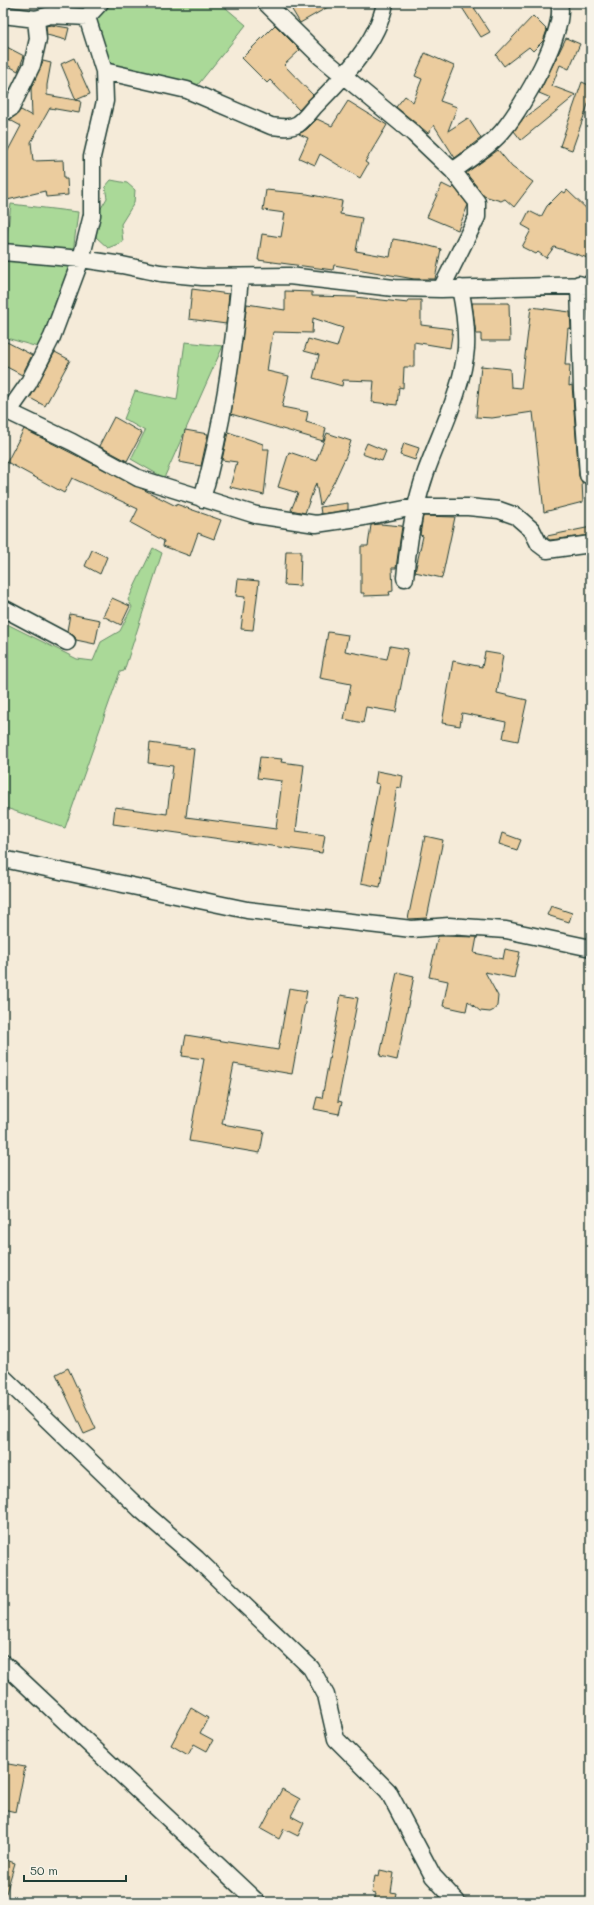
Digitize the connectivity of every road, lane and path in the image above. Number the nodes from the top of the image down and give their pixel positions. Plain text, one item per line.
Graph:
1 (100, 3) edge
2 (266, 3) edge
3 (385, 3) edge
4 (559, 3) edge
5 (63, 9) edge
6 (3, 15) edge
7 (87, 17) junction
8 (36, 19) junction
9 (104, 71) junction
10 (344, 75) junction
11 (3, 113) edge
12 (453, 171) junction
13 (3, 252) edge
14 (81, 259) junction
15 (240, 278) junction
16 (585, 285) edge
17 (460, 288) junction
18 (441, 289) junction
19 (6, 410) edge
20 (588, 475) dead end
21 (202, 499) junction
22 (415, 507) junction
23 (591, 544) edge
24 (405, 578) dead end
25 (3, 608) edge
26 (67, 642) dead end
27 (3, 859) edge
28 (591, 948) edge
29 (3, 1376) edge
30 (3, 1663) edge
31 (257, 1902) edge
32 (457, 1902) edge

1 - 7 street
2 - 10 street
3 - 10 street
4 - 12 street
5 - 7 street
5 - 8 street
6 - 8 street
7 - 9 street
8 - 11 street
9 - 10 street
9 - 14 street
10 - 12 street
12 - 18 street
13 - 14 street
14 - 15 street
14 - 19 street
15 - 18 street
15 - 21 street
16 - 17 street
16 - 20 street
17 - 18 street
17 - 22 street
19 - 21 street
21 - 22 street
22 - 23 street
22 - 24 street
25 - 26 street
27 - 28 street
29 - 32 street
30 - 31 street

